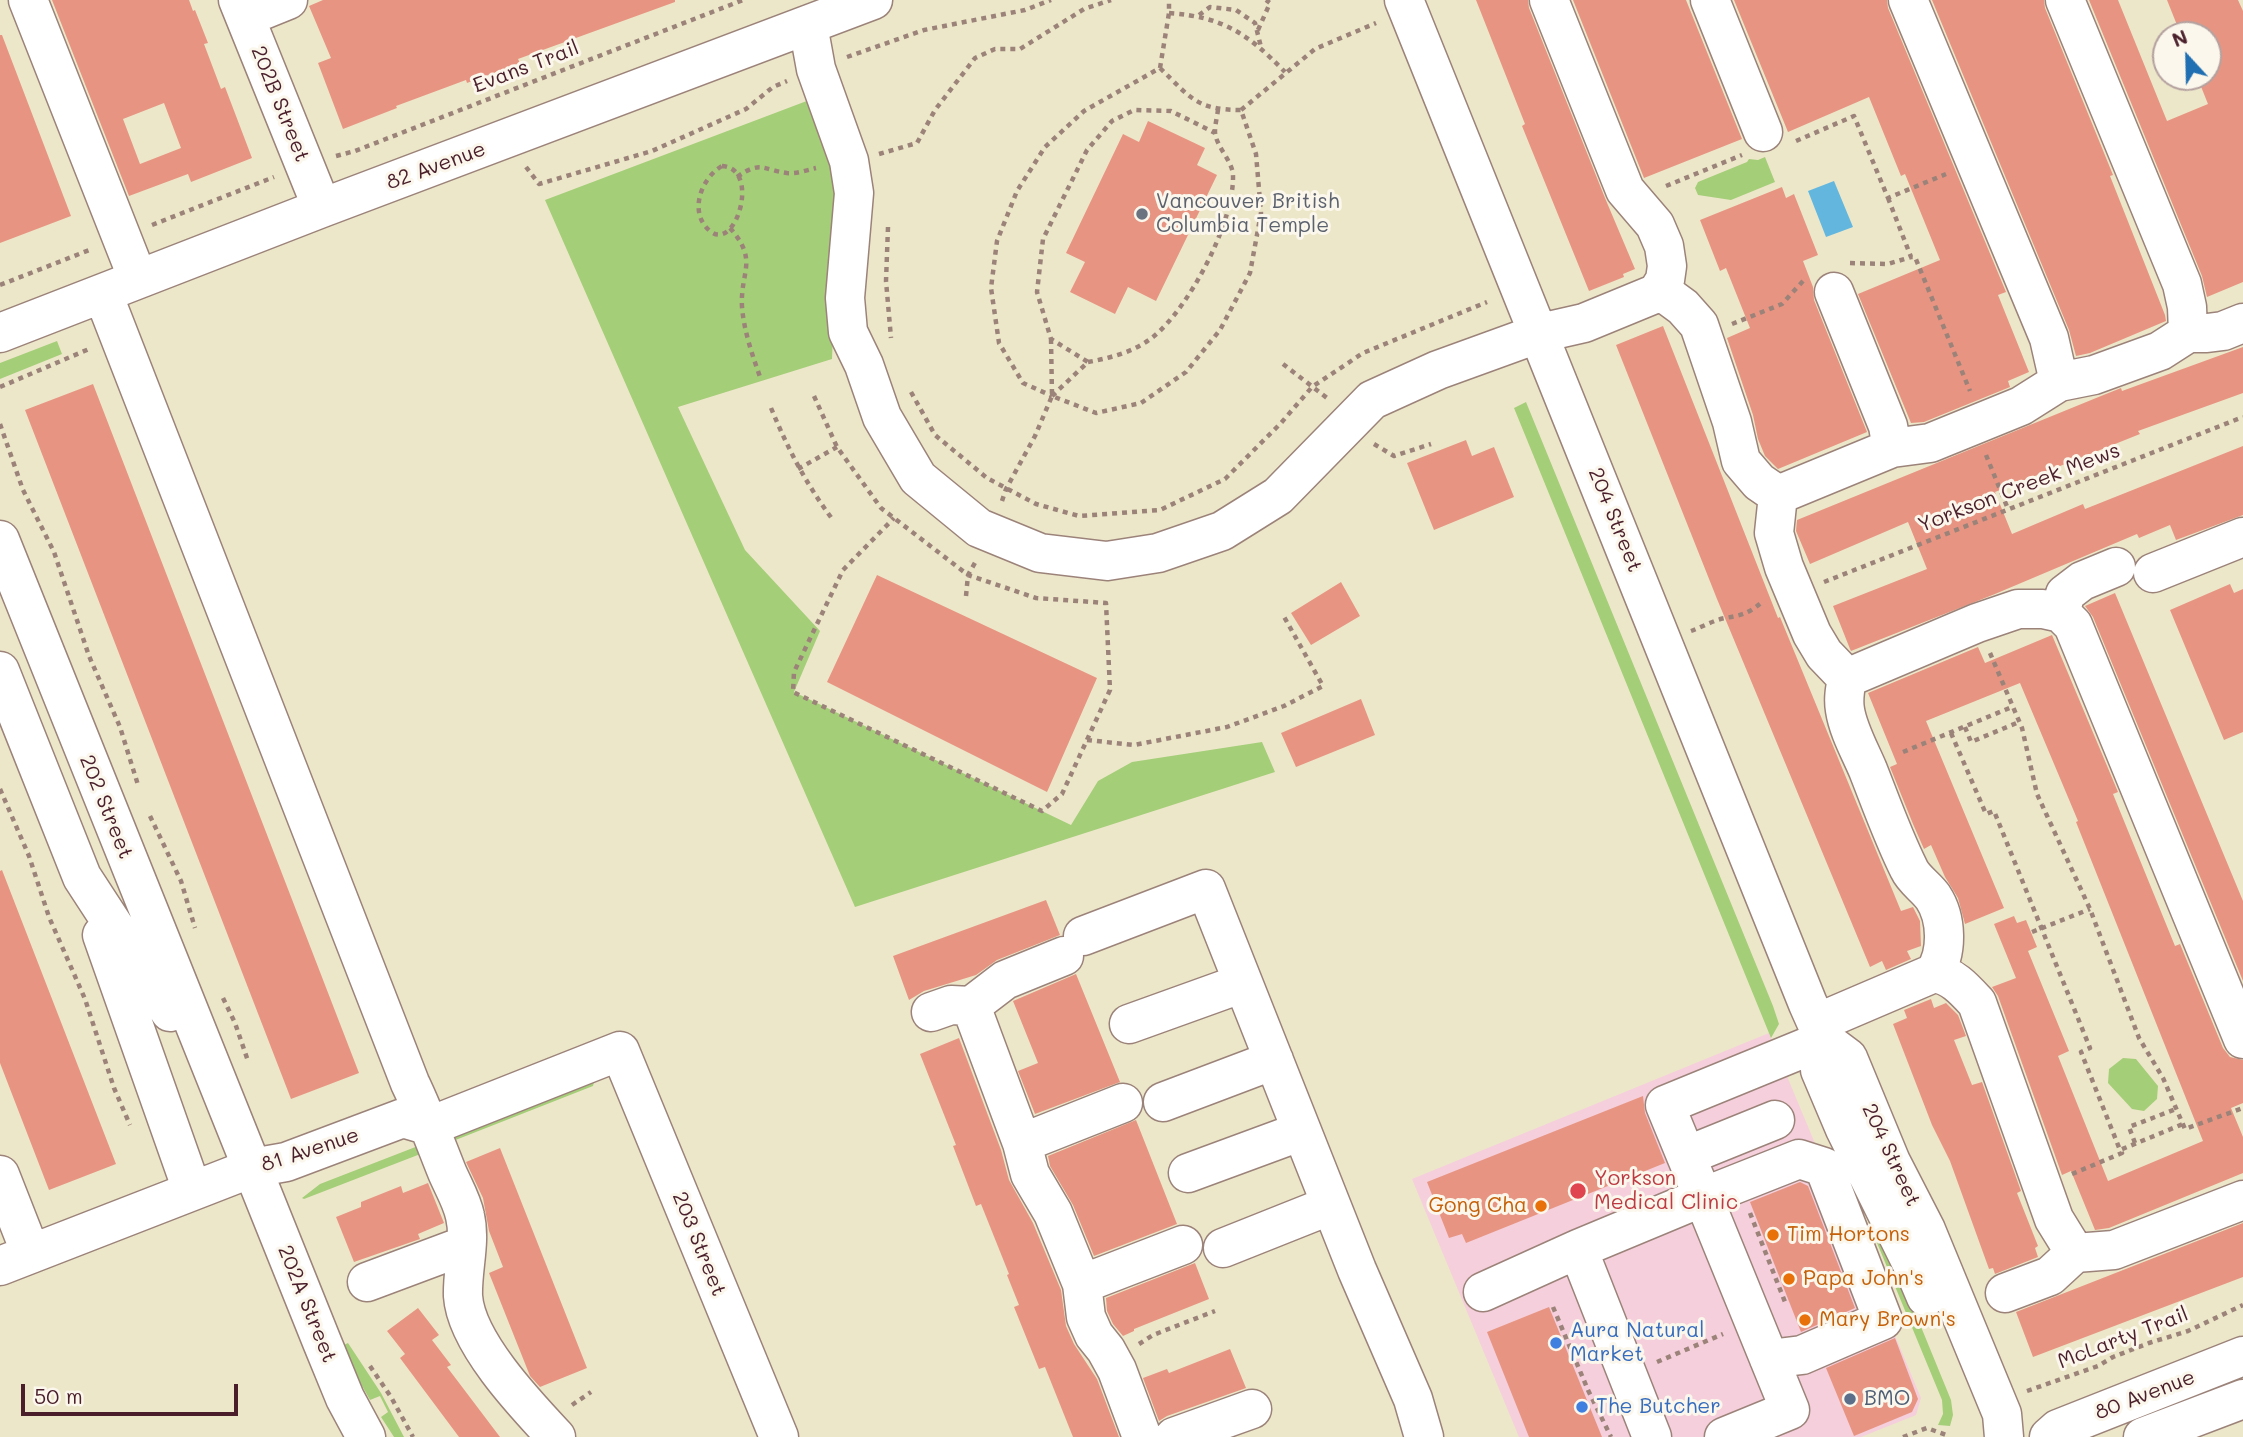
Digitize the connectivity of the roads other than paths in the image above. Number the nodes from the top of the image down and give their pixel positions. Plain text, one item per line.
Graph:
1 (29, 0) edge
2 (288, 0) edge
3 (873, 0) edge
4 (1549, 0) edge
5 (1710, 0) edge
6 (1908, 0) edge
7 (2065, 0) edge
8 (242, 8) edge
9 (1390, 12) edge
10 (808, 25) junction
11 (1767, 143) road end
12 (321, 208) junction
13 (138, 279) junction
14 (1834, 292) dead end
15 (103, 293) junction
16 (1657, 293) junction
17 (2243, 323) edge
18 (0, 333) edge
19 (1540, 333) junction
20 (2188, 333) junction
21 (2059, 382) junction
22 (1892, 448) junction
23 (1778, 495) junction
24 (2243, 537) edge
25 (0, 540) edge
26 (2116, 567) dead end
27 (2153, 573) dead end
28 (2061, 613) junction
29 (0, 671) edge
30 (1847, 678) junction
31 (82, 877) junction
32 (1934, 973) junction
33 (1243, 983) junction
34 (971, 1006) junction
35 (932, 1012) dead end
36 (1129, 1024) dead end
37 (1821, 1031) junction
38 (2243, 1039) edge
39 (1274, 1060) junction
40 (213, 1074) junction
41 (1163, 1102) dead end
42 (1123, 1103) dead end
43 (1774, 1120) dead end
44 (430, 1126) junction
45 (1302, 1131) junction
46 (1022, 1143) junction
47 (1686, 1156) junction
48 (252, 1168) junction
49 (1188, 1173) dead end
50 (0, 1175) edge
51 (192, 1190) junction
52 (1703, 1197) junction
53 (2243, 1200) edge
54 (1331, 1205) junction
55 (466, 1245) junction
56 (1183, 1245) dead end
57 (1223, 1248) dead end
58 (1578, 1249) junction
59 (2075, 1253) junction
60 (15, 1260) edge
61 (367, 1282) dead end
62 (1082, 1284) junction
63 (1483, 1292) dead end
64 (2005, 1293) dead end
65 (2243, 1356) edge
66 (1769, 1359) junction
67 (2243, 1399) edge
68 (1252, 1409) dead end
69 (366, 1437) edge
70 (555, 1437) edge
71 (779, 1437) edge
72 (1142, 1437) edge
73 (1174, 1437) edge
74 (1424, 1437) edge
75 (1652, 1437) edge
76 (1724, 1437) edge
77 (1987, 1437) edge
78 (2004, 1437) edge
79 (2049, 1437) edge
80 (2143, 1437) edge

1 - 13 street
2 - 8 street
3 - 10 street, 82 Avenue
4 - 16 street
5 - 11 street
6 - 21 street
7 - 20 street
8 - 12 street, 202B Street
9 - 19 street, 204 Street
10 - 12 street, 82 Avenue
10 - 19 street
12 - 13 street, 82 Avenue
13 - 15 street, 82 Avenue
14 - 22 street
15 - 18 street, 82 Avenue
15 - 44 street
16 - 19 street
16 - 23 street
17 - 20 street
19 - 37 street, 204 Street
20 - 21 street
21 - 22 street
22 - 23 street
23 - 30 street
24 - 27 street
25 - 40 street, 202 Street
26 - 28 street
28 - 30 street
28 - 38 street
29 - 31 street, 202 Street
30 - 32 street
31 - 40 street, 202 Street
31 - 51 street
32 - 37 street
32 - 59 street
33 - 34 street
33 - 36 street
33 - 39 street
34 - 35 street
34 - 46 street
37 - 47 street
37 - 77 street, 204 Street
37 - 78 street, 204 Street
39 - 41 street
39 - 45 street
40 - 48 street, 202 Street
42 - 46 street
43 - 47 street
44 - 48 street, 81 Avenue
44 - 55 street
44 - 71 street, 203 Street
45 - 49 street
45 - 54 street
46 - 62 street
47 - 52 street
48 - 51 street, 81 Avenue
48 - 69 street, 202A Street
50 - 60 street
51 - 60 street, 81 Avenue
52 - 58 street
52 - 66 street
52 - 66 street
53 - 59 street
54 - 57 street
54 - 74 street
55 - 61 street
55 - 70 street
56 - 62 street
58 - 63 street
58 - 75 street
59 - 64 street
62 - 72 street
65 - 79 street, 80 Avenue
66 - 76 street
67 - 80 street, 80 Avenue
68 - 73 street

